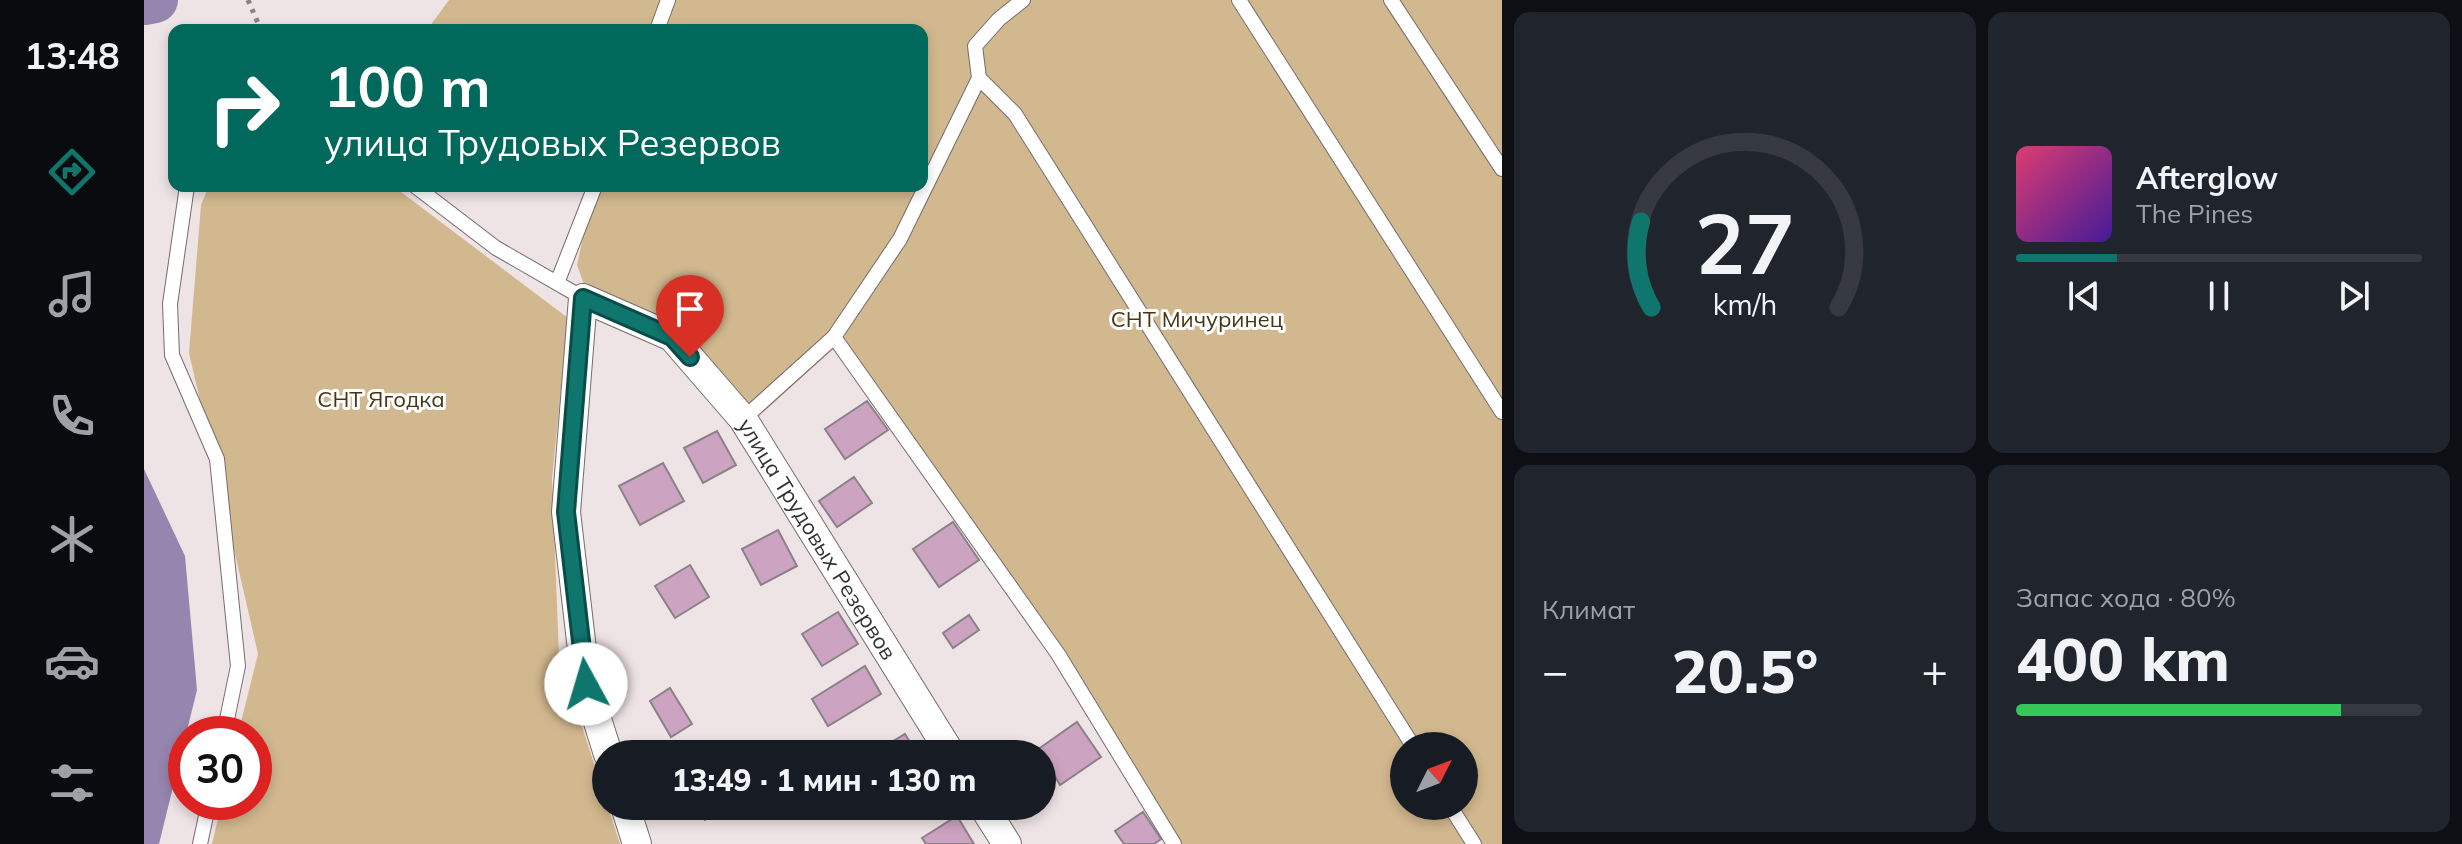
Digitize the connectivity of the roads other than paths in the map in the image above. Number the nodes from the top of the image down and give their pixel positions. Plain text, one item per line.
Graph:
1 (668, 0) edge
2 (1023, 0) edge
3 (1239, 0) edge
4 (1391, 0) edge
5 (659, 24) edge
6 (979, 78) junction
7 (1502, 169) edge
8 (928, 182) edge
9 (186, 192) edge
10 (423, 192) edge
11 (593, 192) edge
12 (923, 192) edge
13 (557, 283) junction
14 (583, 298) junction
15 (834, 337) junction
16 (1502, 412) edge
17 (743, 419) junction
18 (228, 716) edge
19 (1404, 732) edge
20 (604, 740) edge
21 (942, 740) edge
22 (205, 820) edge
23 (629, 820) edge
24 (992, 820) edge
25 (1459, 820) edge
26 (200, 844) edge
27 (637, 844) edge
28 (1007, 844) edge
29 (1174, 844) edge
30 (1474, 844) edge

1 - 5 lane
2 - 6 lane
3 - 16 lane
4 - 7 lane
6 - 8 lane
6 - 19 lane
9 - 18 lane
10 - 13 lane
11 - 13 lane
12 - 15 lane
13 - 14 lane
14 - 17 street, улица Трудовых Резервов
14 - 20 street
15 - 17 lane
15 - 29 lane
17 - 21 street, улица Трудовых Резервов
22 - 26 lane
23 - 27 street
24 - 28 street
25 - 30 lane

